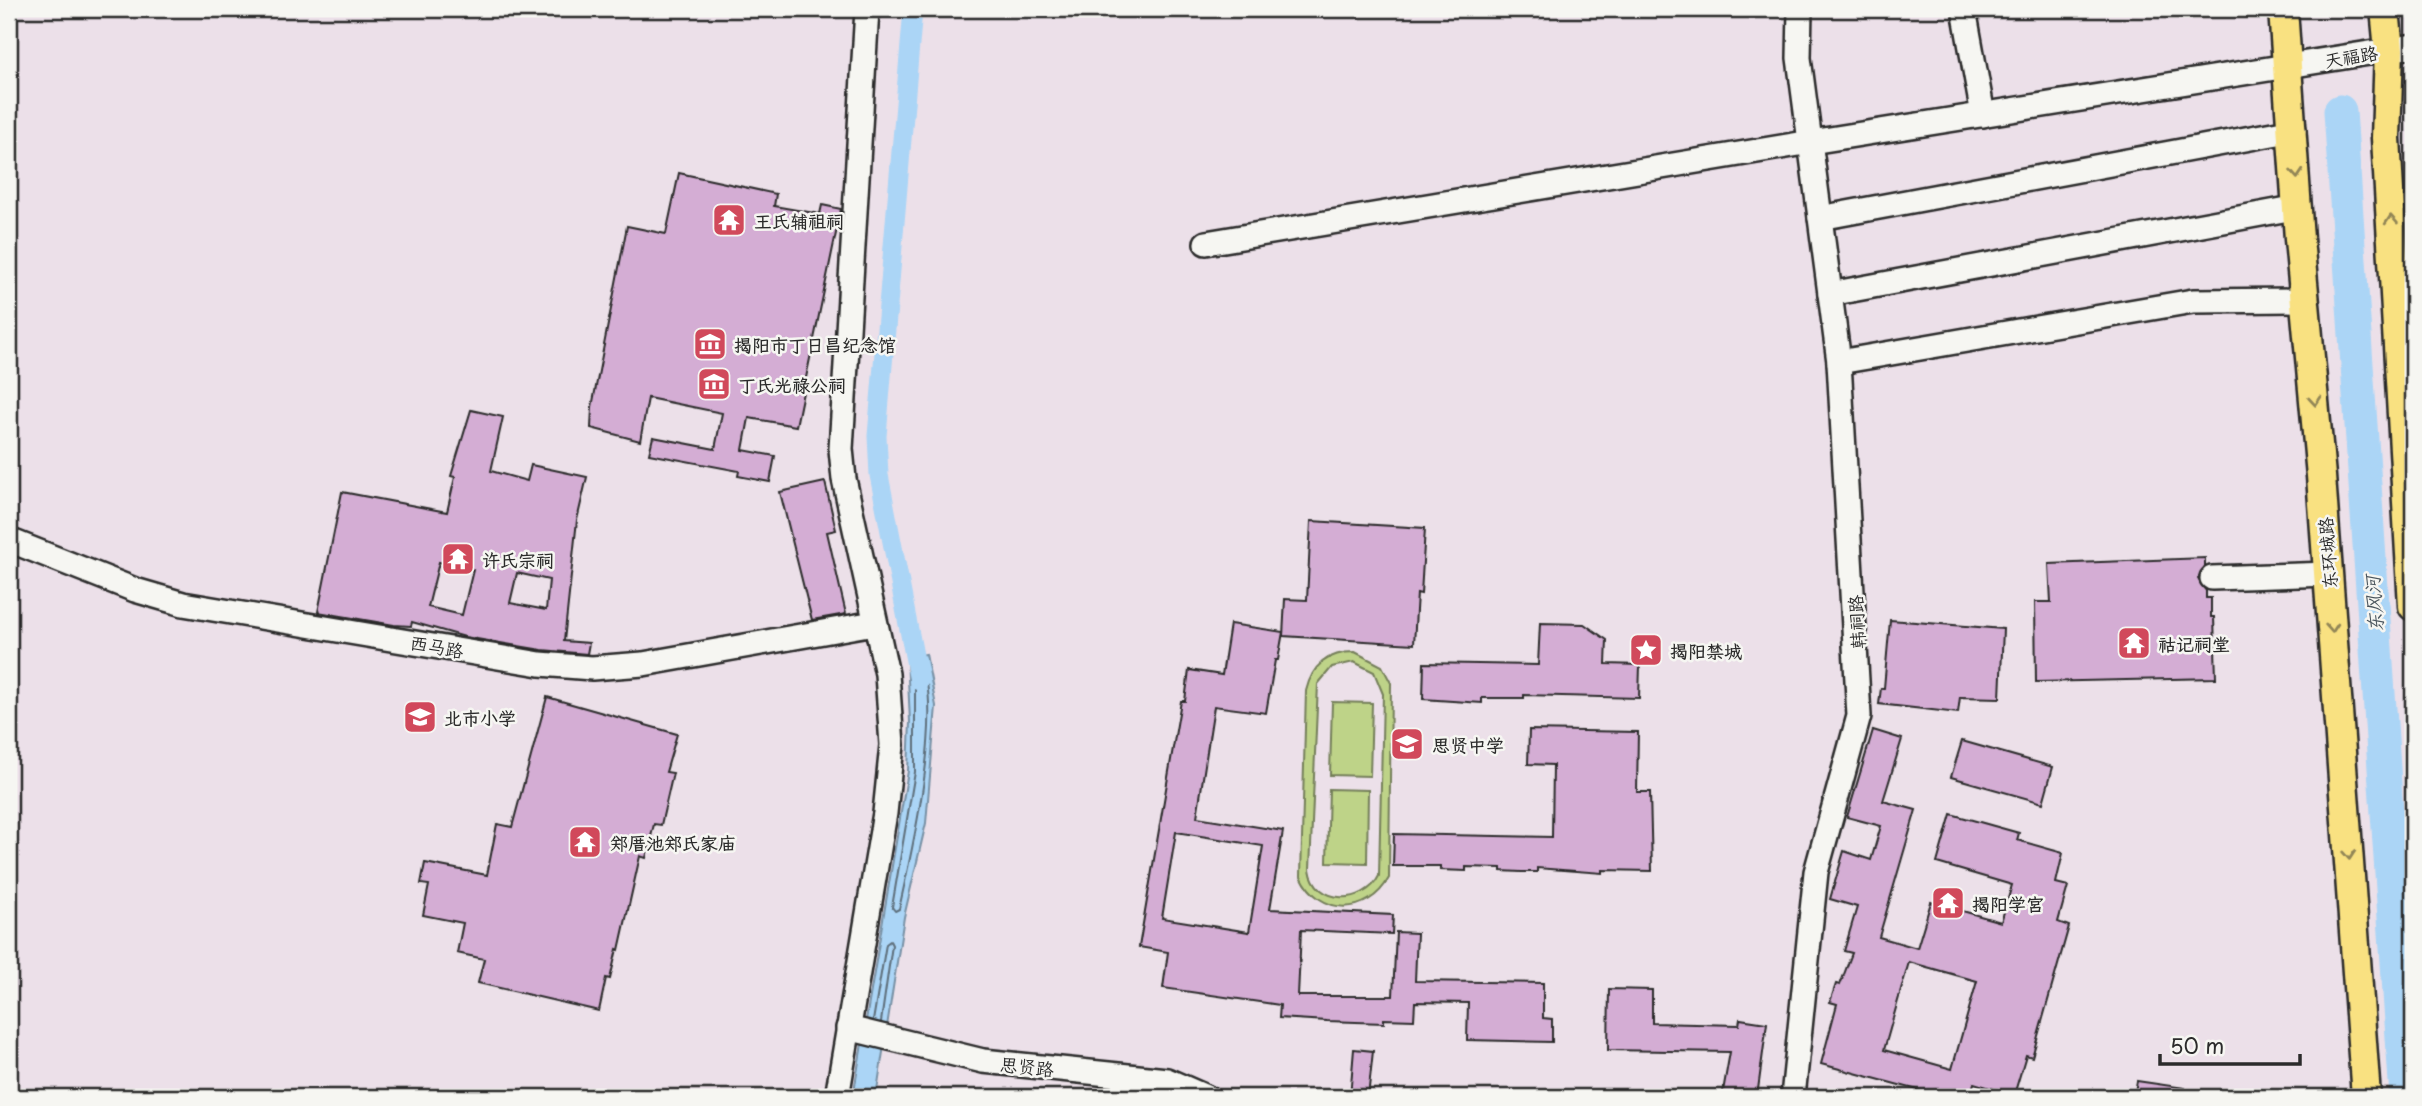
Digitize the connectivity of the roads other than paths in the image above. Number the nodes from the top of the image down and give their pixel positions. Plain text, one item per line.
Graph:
1 (867, 9) edge
2 (1800, 9) edge
3 (1964, 9) edge
4 (2283, 9) edge
5 (2385, 9) edge
6 (2401, 48) edge
7 (2289, 65) junction
8 (1983, 115) junction
9 (2294, 130) junction
10 (1811, 142) junction
11 (2299, 207) junction
12 (1820, 218) junction
13 (1206, 243) dead end
14 (1830, 294) junction
15 (2306, 300) junction
16 (1839, 362) junction
17 (9, 540) edge
18 (2329, 574) junction
19 (2212, 578) dead end
20 (2413, 606) edge
21 (874, 623) junction
22 (853, 1029) junction
23 (837, 1097) edge
24 (1206, 1097) edge
25 (1793, 1097) edge
26 (2366, 1097) edge

1 - 21 street
2 - 10 street, 韩祠路
3 - 8 street
4 - 7 main road, 东环城路
5 - 6 main road
6 - 7 street, 天福路
20 -> 6 main road
7 - 8 street, 天福路
7 - 9 main road, 东环城路
8 - 10 street, 天福路
9 -> 11 main road, 东环城路
9 - 12 street
10 - 12 street, 韩祠路
10 - 13 street, 天福路
11 - 14 street
11 - 15 main road, 东环城路
12 - 14 street, 韩祠路
14 - 16 street, 韩祠路
15 - 16 street
15 -> 18 main road, 东环城路
16 - 25 street, 韩祠路
17 - 21 street, 西马路
18 - 19 street
18 -> 26 main road, 东环城路
21 - 22 street
22 - 23 street
22 - 24 street, 思贤路

